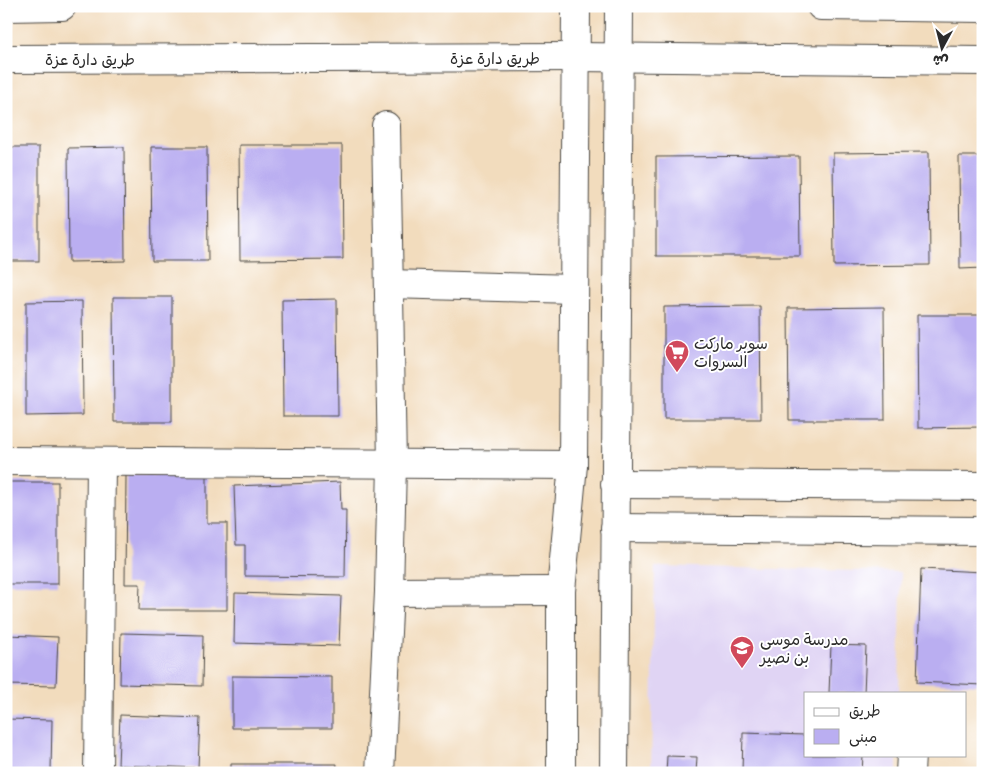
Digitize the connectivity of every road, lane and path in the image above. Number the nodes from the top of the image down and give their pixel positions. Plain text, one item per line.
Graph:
1 (6, 6) edge
2 (62, 6) edge
3 (576, 6) edge
4 (618, 6) edge
5 (821, 6) edge
6 (983, 8) edge
7 (576, 58) junction
8 (618, 58) junction
9 (6, 59) edge
10 (983, 61) edge
11 (386, 126) dead end
12 (389, 284) junction
13 (574, 289) junction
14 (6, 461) edge
15 (101, 462) junction
16 (392, 464) junction
17 (573, 465) junction
18 (615, 484) junction
19 (983, 486) edge
20 (615, 528) junction
21 (983, 531) edge
22 (561, 591) junction
23 (389, 592) junction
24 (910, 756) edge
25 (98, 773) edge
26 (380, 773) edge
27 (561, 773) edge
28 (614, 773) edge
29 (910, 773) edge

1 - 2 street
3 - 7 street
4 - 8 street
5 - 6 street
7 - 8 street, طريق دارة عزة
7 - 9 street, طريق دارة عزة
7 - 13 street
8 - 10 street, طريق دارة عزة
8 - 18 street
11 - 12 street
12 - 13 street
12 - 16 street
13 - 17 street
14 - 15 street
15 - 16 street
15 - 25 street
16 - 17 street
16 - 23 street
17 - 22 street
18 - 19 street
18 - 20 street
20 - 21 street
20 - 28 street
22 - 23 street
22 - 27 street
23 - 26 street
24 - 29 street

